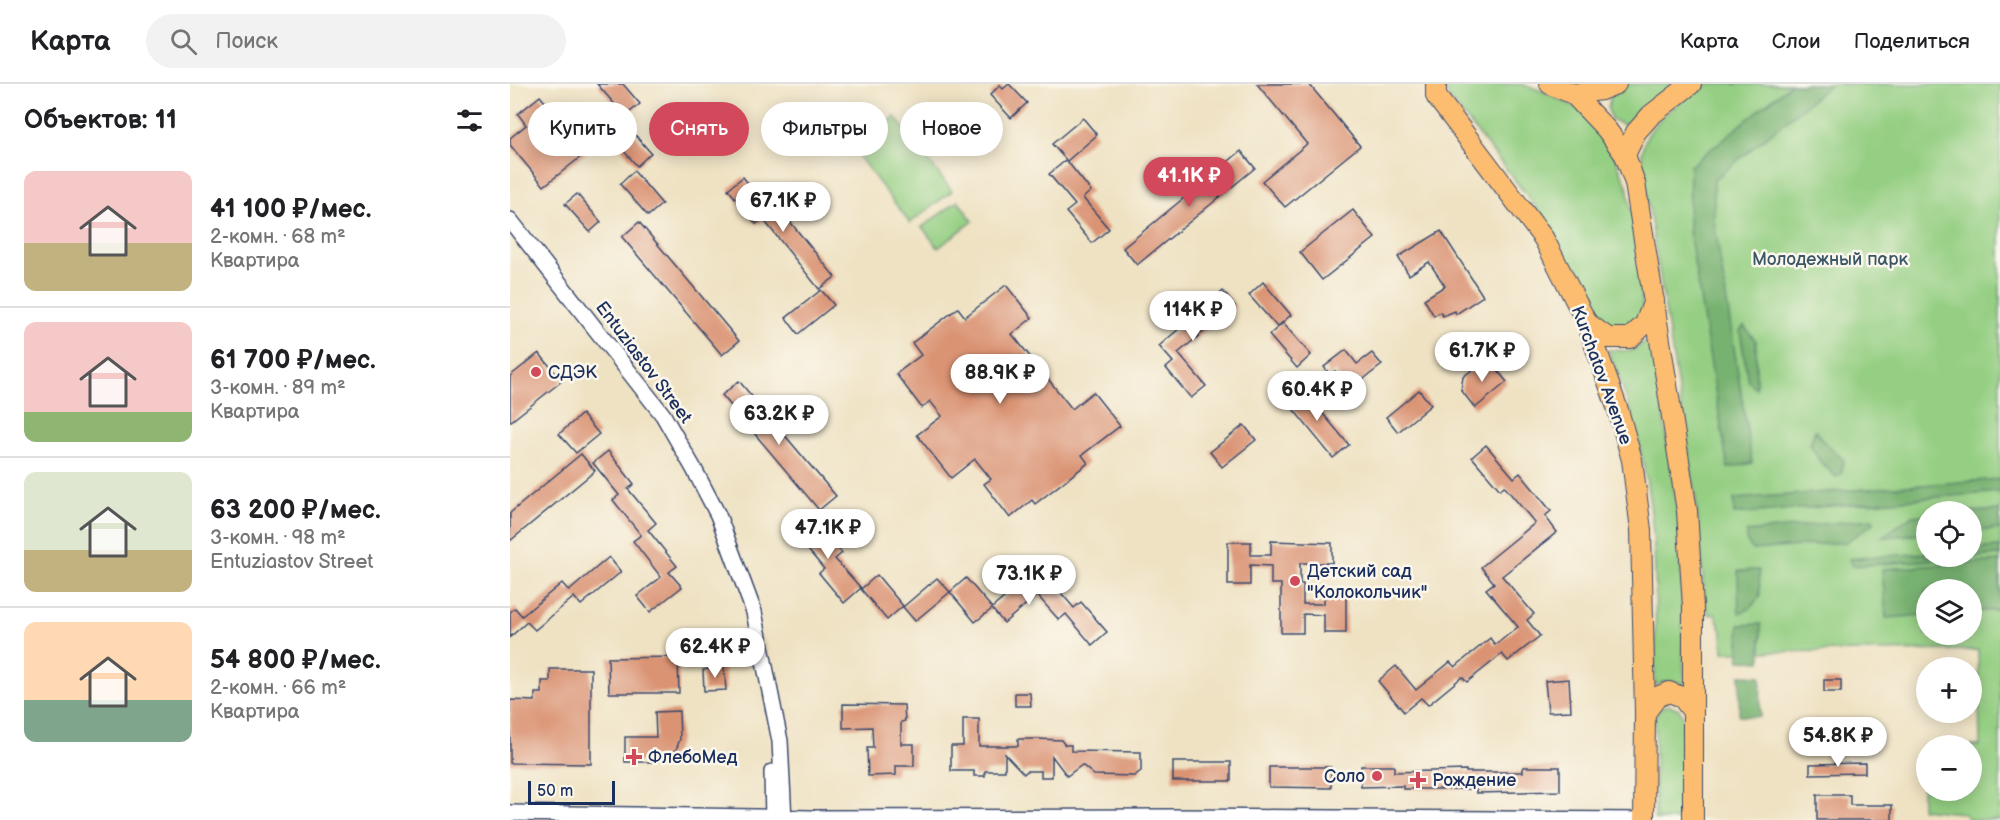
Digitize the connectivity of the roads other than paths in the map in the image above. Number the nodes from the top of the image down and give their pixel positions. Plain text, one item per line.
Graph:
1 (1550, 84) edge
2 (1616, 84) edge
3 (1690, 84) edge
4 (1433, 88) edge
5 (1573, 94) junction
6 (1625, 155) junction
7 (510, 220) edge
8 (510, 234) edge
9 (1654, 299) junction
10 (1587, 323) junction
11 (1645, 712) junction
12 (1693, 712) junction
13 (510, 813) edge
14 (510, 819) edge
15 (779, 819) edge
16 (577, 820) edge
17 (1644, 820) edge
18 (1693, 820) edge

1 - 5 main road
2 - 5 main road
3 - 6 main road
4 - 10 main road, Kurchatov Avenue
5 - 6 main road
6 - 9 main road
7 - 15 street, Entuziastov Street
8 - 15 street
9 - 10 main road
9 - 12 main road
10 - 11 main road, Kurchatov Avenue
11 - 12 main road
11 - 17 main road, Kurchatov Avenue
12 - 18 main road
13 - 15 street
14 - 16 street
15 - 17 street

